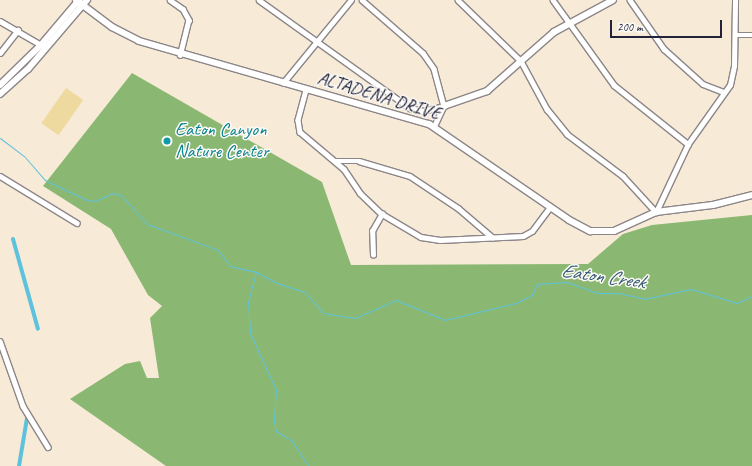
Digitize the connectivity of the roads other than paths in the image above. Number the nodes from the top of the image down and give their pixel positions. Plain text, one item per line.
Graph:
1 (170, 0) edge
2 (260, 0) edge
3 (351, 0) edge
4 (362, 0) edge
5 (458, 0) edge
6 (553, 0) edge
7 (613, 0) edge
8 (630, 0) edge
9 (735, 0) edge
10 (80, 1) edge
11 (0, 20) edge
12 (569, 22) junction
13 (18, 30) junction
14 (735, 35) junction
15 (752, 35) edge
16 (316, 41) junction
17 (44, 46) junction
18 (0, 53) edge
19 (180, 55) junction
20 (521, 61) junction
21 (283, 83) junction
22 (0, 85) edge
23 (306, 90) junction
24 (724, 92) junction
25 (0, 94) edge
26 (444, 106) junction
27 (434, 127) junction
28 (688, 144) junction
29 (336, 161) junction
30 (0, 176) edge
31 (752, 195) edge
32 (550, 207) junction
33 (656, 212) junction
34 (382, 214) junction
35 (76, 223) dead end
36 (492, 237) junction
37 (373, 256) dead end
38 (0, 341) edge
39 (48, 447) dead end

1 - 19 street
2 - 16 street
3 - 16 street
4 - 26 street
5 - 20 street
6 - 12 street
7 - 12 main road
8 - 24 street
9 - 14 street
10 - 17 main road
10 - 19 main road, ALTADENA DRIVE
11 - 13 street
12 - 20 main road
12 - 28 street
13 - 17 street
13 - 18 street
14 - 15 street
14 - 24 street
16 - 21 street
16 - 26 street
17 - 22 main road
17 - 25 main road
19 - 21 main road, ALTADENA DRIVE
20 - 26 main road
20 - 33 street
21 - 23 main road, ALTADENA DRIVE
23 - 27 main road, ALTADENA DRIVE
23 - 29 street
24 - 28 street
26 - 27 street
27 - 32 main road, ALTADENA DRIVE
28 - 33 street
29 - 34 street
29 - 36 street
30 - 35 street
31 - 33 main road, ALTADENA DRIVE
32 - 33 main road, ALTADENA DRIVE
32 - 36 street
34 - 36 street
34 - 37 street
38 - 39 street

